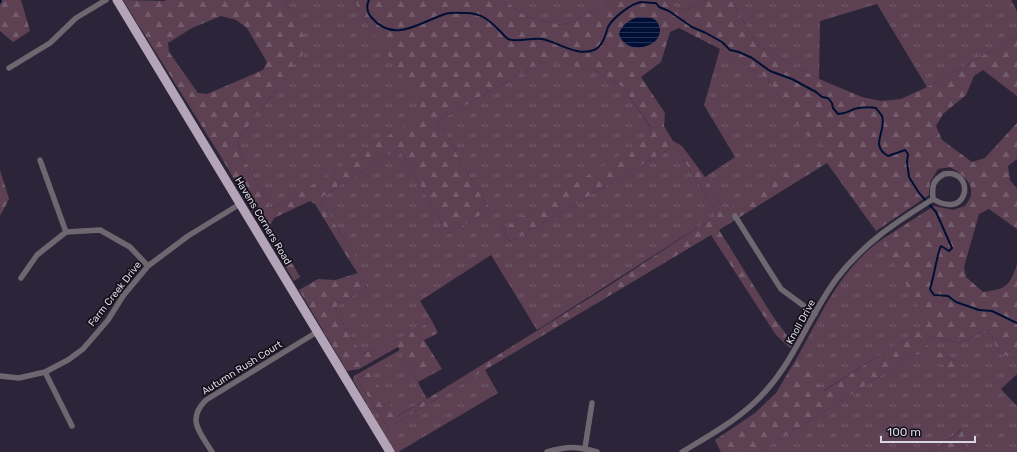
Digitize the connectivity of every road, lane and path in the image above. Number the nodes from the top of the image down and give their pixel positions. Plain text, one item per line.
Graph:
1 (106, 0) edge
2 (117, 0) edge
3 (9, 68) dead end
4 (40, 160) dead end
5 (933, 199) junction
6 (240, 204) junction
7 (735, 216) dead end
8 (66, 232) junction
9 (148, 266) junction
10 (21, 278) dead end
11 (816, 314) junction
12 (317, 332) junction
13 (45, 372) junction
14 (0, 376) edge
15 (592, 403) dead end
16 (72, 426) dead end
17 (585, 448) junction
18 (212, 452) edge
19 (390, 452) edge
20 (547, 452) edge
21 (597, 452) edge
22 (682, 452) edge

1 - 3 street
2 - 6 main road, Havens Corners Road
4 - 8 street
5 - 5 street
5 - 11 street, Knoll Drive
6 - 9 street, Farm Creek Drive
6 - 12 main road, Havens Corners Road
7 - 11 street
8 - 9 street
8 - 10 street
9 - 13 street, Farm Creek Drive
11 - 22 street, Knoll Drive
12 - 18 street, Autumn Rush Court
12 - 19 main road, Havens Corners Road
13 - 14 street, Farm Creek Drive
13 - 16 street
15 - 17 street
17 - 20 street
17 - 21 street

